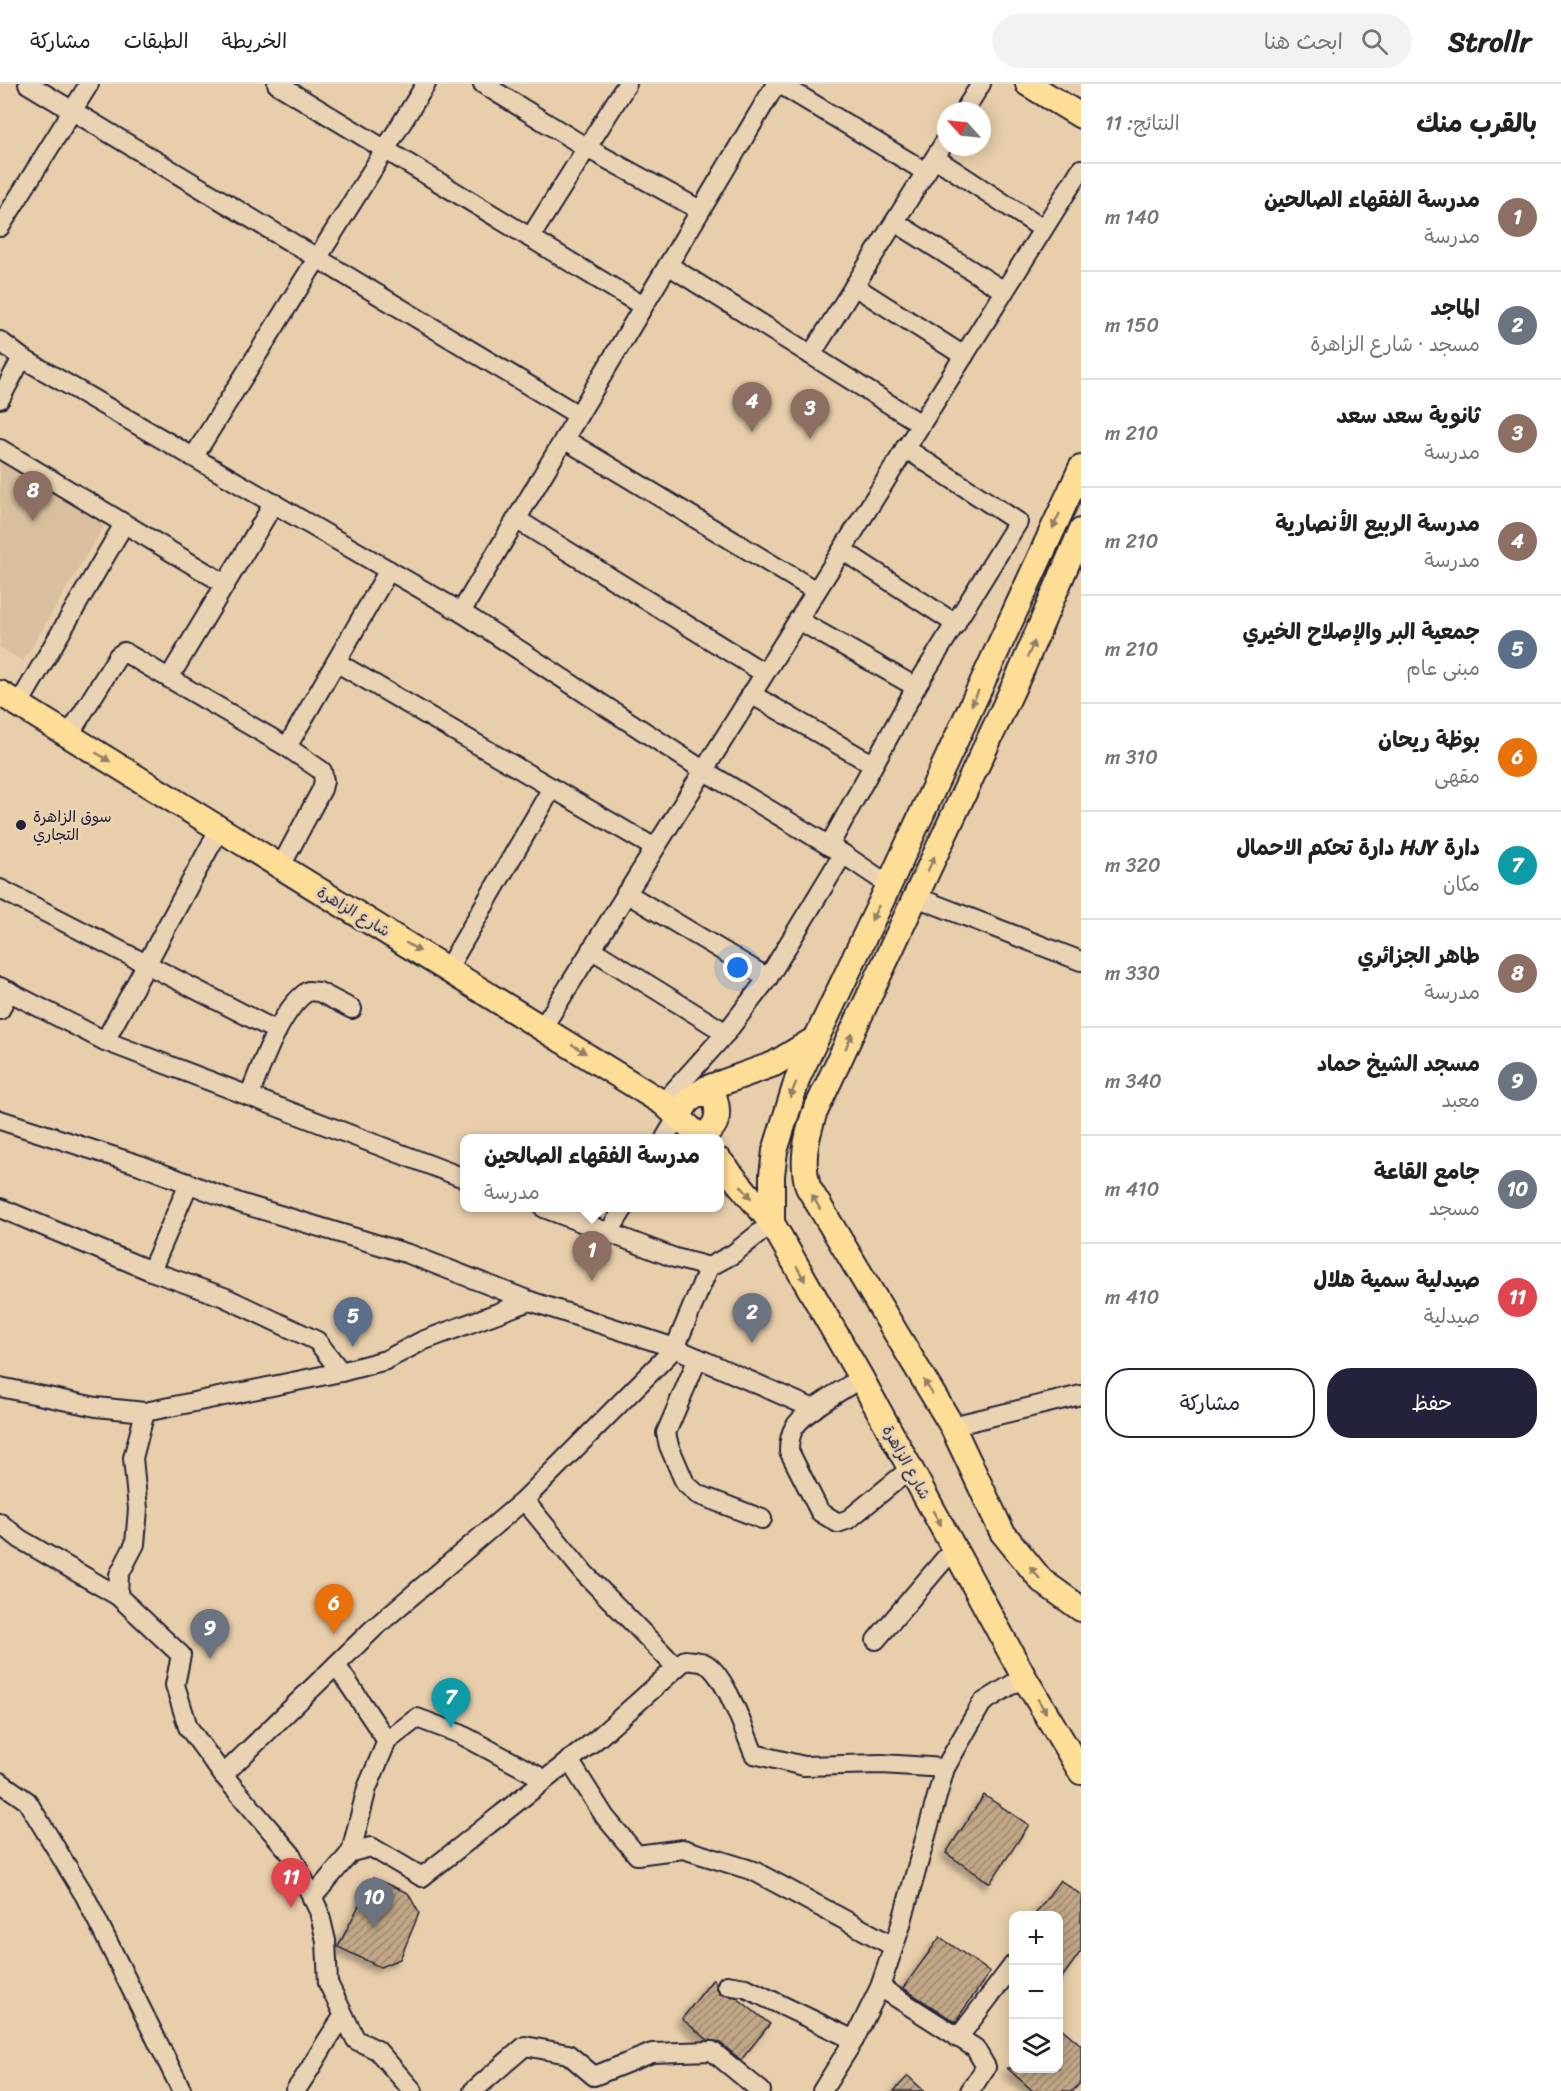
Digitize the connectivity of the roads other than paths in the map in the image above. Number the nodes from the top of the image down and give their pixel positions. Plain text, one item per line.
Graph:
1 (28, 84) edge
2 (89, 84) edge
3 (277, 84) edge
4 (426, 84) edge
5 (483, 84) edge
6 (627, 84) edge
7 (778, 84) edge
8 (981, 84) edge
9 (1028, 84) edge
10 (970, 102) edge
11 (71, 112) junction
12 (1081, 116) edge
13 (587, 148) junction
14 (384, 149) junction
15 (937, 155) edge
16 (931, 165) junction
17 (1081, 169) edge
18 (700, 210) junction
19 (895, 222) junction
20 (0, 227) edge
21 (1044, 229) junction
22 (530, 238) junction
23 (317, 258) junction
24 (668, 265) junction
25 (854, 286) junction
26 (1004, 291) junction
27 (643, 306) junction
28 (0, 341) edge
29 (811, 355) junction
30 (964, 356) junction
31 (22, 358) junction
32 (0, 399) edge
33 (578, 415) junction
34 (921, 424) junction
35 (564, 439) junction
36 (0, 448) edge
37 (905, 448) junction
38 (194, 456) junction
39 (1081, 468) edge
40 (274, 503) junction
41 (516, 519) junction
42 (124, 524) junction
43 (1081, 531) edge
44 (842, 550) junction
45 (389, 570) junction
46 (225, 584) junction
47 (816, 591) junction
48 (461, 612) junction
49 (798, 620) junction
50 (956, 624) junction
51 (336, 662) junction
52 (764, 673) junction
53 (169, 678) junction
54 (916, 687) junction
55 (751, 694) junction
56 (9, 698) edge
57 (69, 735) junction
58 (287, 747) junction
59 (872, 764) junction
60 (703, 770) junction
61 (552, 788) junction
62 (220, 828) junction
63 (655, 848) junction
64 (836, 850) junction
65 (281, 866) junction
66 (889, 885) junction
67 (0, 889) edge
68 (626, 893) junction
69 (916, 897) junction
70 (591, 949) junction
71 (1081, 961) edge
72 (147, 964) junction
73 (448, 968) junction
74 (768, 978) junction
75 (4, 989) edge
76 (352, 1009) dead end
77 (0, 1010) edge
78 (543, 1027) junction
79 (277, 1031) junction
80 (726, 1033) junction
81 (815, 1039) junction
82 (105, 1041) junction
83 (696, 1095) junction
84 (249, 1096) junction
85 (671, 1109) junction
86 (0, 1120) edge
87 (666, 1134) edge
88 (696, 1134) edge
89 (706, 1134) edge
90 (724, 1166) edge
91 (460, 1176) edge
92 (189, 1183) junction
93 (0, 1208) edge
94 (555, 1212) edge
95 (622, 1212) edge
96 (772, 1223) junction
97 (609, 1232) junction
98 (709, 1267) junction
99 (151, 1271) junction
100 (530, 1301) junction
101 (675, 1348) junction
102 (698, 1358) junction
103 (341, 1372) junction
104 (861, 1378) junction
105 (0, 1387) edge
106 (1081, 1395) edge
107 (814, 1409) junction
108 (145, 1412) junction
109 (952, 1426) junction
110 (910, 1469) junction
111 (524, 1500) junction
112 (762, 1519) dead end
113 (0, 1523) edge
114 (954, 1548) junction
115 (118, 1596) junction
116 (1081, 1609) edge
117 (876, 1640) dead end
118 (336, 1665) junction
119 (676, 1667) junction
120 (1024, 1677) junction
121 (387, 1741) junction
122 (569, 1760) junction
123 (945, 1768) junction
124 (1081, 1772) edge
125 (223, 1775) junction
126 (544, 1779) junction
127 (0, 1782) edge
128 (351, 1852) junction
129 (312, 1898) junction
130 (893, 1946) junction
131 (1009, 1970) edge
132 (727, 1984) dead end
133 (880, 1987) junction
134 (344, 2016) junction
135 (958, 2038) junction
136 (854, 2040) junction
137 (182, 2091) edge
138 (295, 2091) edge
139 (413, 2091) edge
140 (473, 2091) edge
141 (761, 2091) edge
142 (822, 2091) edge
143 (970, 2091) edge

1 - 11 street
2 - 11 street
3 - 14 street
4 - 14 street
5 - 13 street
6 - 13 street
7 - 16 street
7 - 18 street
8 - 10 street
9 - 12 main road
11 - 20 street
11 - 23 street
13 - 18 street
13 - 22 street
14 - 22 street
14 - 23 street
15 - 16 street
16 - 19 street
16 - 21 street
17 - 21 street
18 - 24 street
19 - 25 street
19 - 26 street
21 - 26 street
22 - 27 street
23 - 33 street
23 - 38 street
24 - 27 street
24 - 29 street
25 - 29 street
25 - 30 street
26 - 30 street
27 - 33 street
28 - 31 street
29 - 34 street
30 - 34 street
31 - 32 street
31 - 38 street
33 - 35 street
34 - 37 street
35 - 41 street
35 - 47 street
36 - 42 street
37 - 44 street
37 - 50 street
38 - 40 street
39 -> 66 main road
40 - 45 street
40 - 46 street
41 - 48 street
41 - 52 street
42 - 46 street
42 - 56 street
69 -> 43 main road
44 - 47 street
44 - 50 street
45 - 48 street
45 - 51 street
46 - 53 street
47 - 49 street
48 - 60 street
49 - 52 street
49 - 54 street
50 - 54 street
51 - 58 street
51 - 61 street
52 - 55 street
53 - 57 street
53 - 58 street
54 - 59 street
55 - 59 street
55 - 60 street
56 - 57 main road, شارع الزاهرة
57 -> 62 main road, شارع الزاهرة
58 - 65 street
59 - 64 street
60 - 63 street
60 - 64 street
61 - 63 street
61 - 73 street
62 - 65 main road, شارع الزاهرة
62 - 72 street
63 - 68 street
64 - 66 street
64 - 74 street
65 -> 73 main road, شارع الزاهرة
66 -> 81 main road
67 - 72 street
68 - 70 street
68 - 74 street
69 - 71 street
109 -> 69 main road
70 - 78 street
70 - 80 street
72 - 79 street
72 - 82 street
73 - 78 main road, شارع الزاهرة
74 - 80 street
75 - 77 street
75 - 82 street
76 - 79 street
78 -> 85 main road, شارع الزاهرة
79 - 84 street
80 - 85 street
81 - 83 main road
81 -> 96 main road
82 - 84 street
83 - 85 main road
83 - 89 main road
84 - 91 street
85 - 87 street
85 - 88 main road, شارع الزاهرة
86 - 92 street
90 -> 96 main road, شارع الزاهرة
92 - 99 street
92 - 100 street
93 - 99 street
94 - 97 street
95 - 97 street
96 - 98 street
96 -> 104 main road, شارع الزاهرة
97 - 98 street
98 - 101 street
99 - 103 street
100 - 101 street
100 - 103 street
101 - 102 street
101 - 111 street
102 - 107 street
102 - 112 street
103 - 108 street
104 - 107 street
104 - 110 main road, شارع الزاهرة
105 - 108 street
106 - 109 street
107 - 110 street
108 - 115 street
116 -> 109 main road
110 -> 114 main road, شارع الزاهرة
111 - 118 street
111 - 119 street
113 - 115 street
114 - 117 street
114 - 120 main road, شارع الزاهرة
115 - 125 street
118 - 121 street
118 - 125 street
119 - 122 street
119 - 123 street
120 - 123 street
120 -> 124 main road, شارع الزاهرة
121 - 126 street
121 - 128 street
122 - 126 street
122 - 130 street
123 - 130 street
125 - 129 street
126 - 128 street
127 - 137 street
128 - 129 street
129 - 134 street
130 - 133 street
131 - 135 street
132 - 136 street
133 - 135 street
133 - 136 street
134 - 138 street
134 - 139 street
135 - 143 street
136 - 142 street
140 - 141 street

